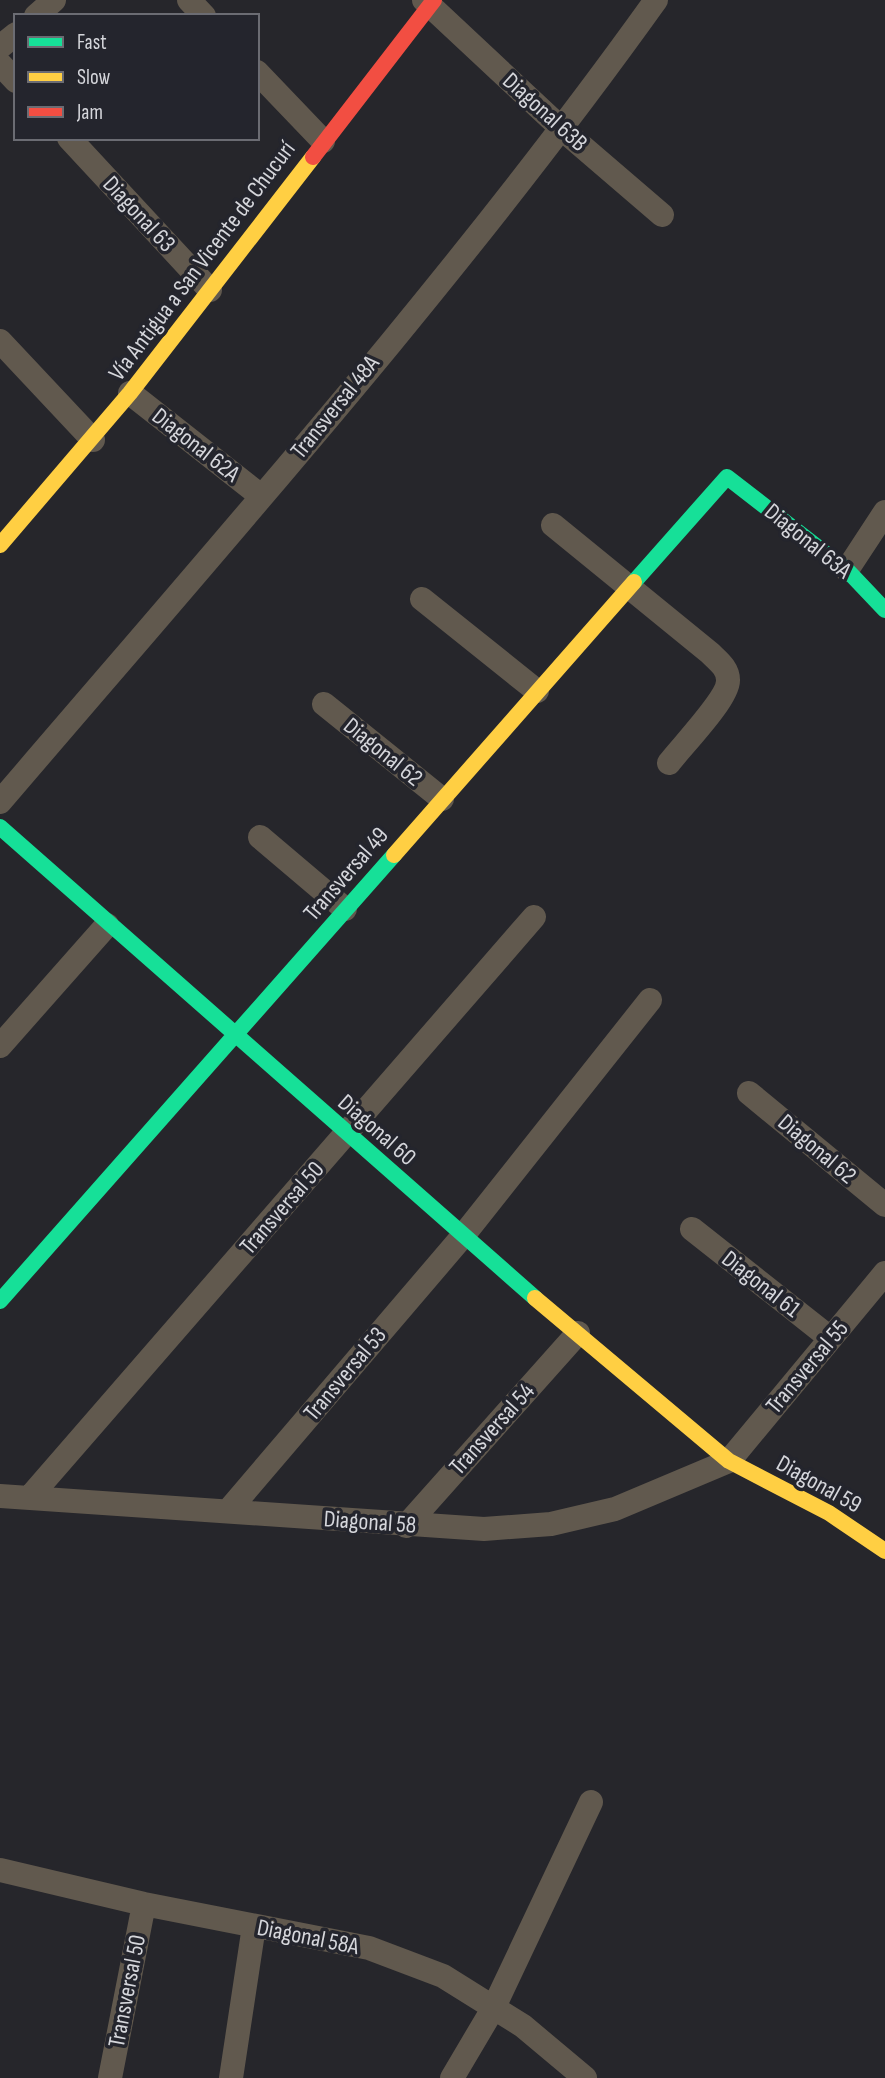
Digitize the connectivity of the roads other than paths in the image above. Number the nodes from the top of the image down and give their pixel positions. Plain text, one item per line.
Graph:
1 (54, 0) edge
2 (189, 0) edge
3 (656, 0) edge
4 (430, 2) edge
5 (38, 14) edge
6 (202, 14) edge
7 (14, 36) edge
8 (0, 47) edge
9 (0, 64) edge
10 (259, 74) edge
11 (14, 79) edge
12 (563, 130) junction
13 (71, 140) edge
14 (323, 141) junction
15 (662, 215) dead end
16 (210, 290) junction
17 (0, 341) edge
18 (130, 393) junction
19 (93, 440) junction
20 (727, 477) joint
21 (261, 496) junction
22 (885, 512) edge
23 (553, 524) dead end
24 (0, 545) edge
25 (847, 570) junction
26 (630, 586) junction
27 (422, 599) dead end
28 (885, 610) edge
29 (537, 691) junction
30 (324, 704) dead end
31 (669, 763) dead end
32 (442, 799) junction
33 (0, 802) edge
34 (0, 827) edge
35 (260, 837) dead end
36 (345, 909) junction
37 (534, 917) dead end
38 (107, 925) junction
39 (650, 1000) dead end
40 (233, 1036) junction
41 (0, 1046) edge
42 (749, 1093) dead end
43 (347, 1133) junction
44 (885, 1205) edge
45 (692, 1229) dead end
46 (462, 1237) junction
47 (885, 1273) edge
48 (0, 1301) edge
49 (578, 1333) junction
50 (830, 1338) junction
51 (729, 1461) junction
52 (0, 1496) edge
53 (29, 1498) junction
54 (228, 1511) junction
55 (406, 1526) junction
56 (885, 1551) edge
57 (591, 1802) dead end
58 (0, 1870) edge
59 (144, 1904) junction
60 (254, 1926) junction
61 (494, 2007) junction
62 (110, 2078) edge
63 (231, 2078) edge
64 (452, 2078) edge
65 (585, 2078) edge

1 - 5 street
2 - 6 street
3 - 12 street, Transversal 48A
4 - 12 street, Diagonal 63B
4 - 14 street, Vía Antigua a San Vicente de Chucurí
7 - 8 street
9 - 11 street
10 - 14 street
12 - 15 street, Diagonal 63B
12 - 21 street, Transversal 48A
13 - 16 street, Diagonal 63
14 - 16 street, Vía Antigua a San Vicente de Chucurí
16 - 18 street, Vía Antigua a San Vicente de Chucurí
17 - 19 street
18 - 19 street, Vía Antigua a San Vicente de Chucurí
18 - 21 street, Diagonal 62A
19 - 24 street, Vía Antigua a San Vicente de Chucurí
20 - 25 street, Diagonal 63A
20 - 26 street, Transversal 49
21 - 33 street, Transversal 48A
22 - 25 street
23 - 26 street
25 - 28 street, Diagonal 63A
26 - 29 street, Transversal 49
26 - 31 street
27 - 29 street
29 - 32 street, Transversal 49
30 - 32 street, Diagonal 62
32 - 36 street, Transversal 49
34 - 38 street, Diagonal 60
35 - 36 street
36 - 40 street, Transversal 49
37 - 43 street, Transversal 50
38 - 40 street, Diagonal 60
38 - 41 street
39 - 46 street
40 - 43 street, Diagonal 60
40 - 48 street, Transversal 49
42 - 44 street, Diagonal 62
43 - 46 street, Diagonal 60
43 - 53 street, Transversal 50
45 - 50 street, Diagonal 61
46 - 49 street, Diagonal 60
46 - 54 street, Transversal 53
47 - 50 street, Transversal 55
49 - 51 street, Diagonal 60
49 - 55 street, Transversal 54
50 - 51 street, Transversal 55
51 - 55 street, Diagonal 58
51 - 56 street, Diagonal 59
52 - 53 street, Diagonal 58
53 - 54 street, Diagonal 58
54 - 55 street, Diagonal 58
57 - 61 street
58 - 59 street, Diagonal 58A
59 - 60 street, Diagonal 58A
59 - 62 street, Transversal 50
60 - 61 street, Diagonal 58A
60 - 63 street
61 - 64 street
61 - 65 street, Diagonal 58A

